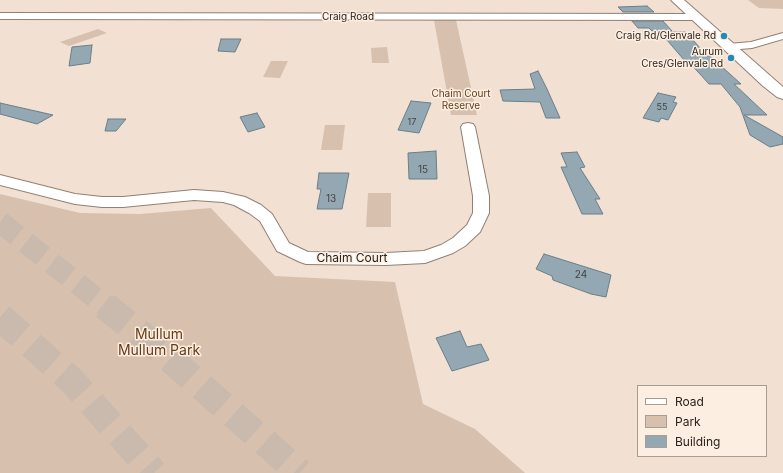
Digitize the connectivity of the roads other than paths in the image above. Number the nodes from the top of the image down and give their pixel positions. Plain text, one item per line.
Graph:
1 (677, 0) edge
2 (1, 17) edge
3 (696, 17) junction
4 (783, 36) edge
5 (728, 47) junction
6 (783, 94) edge
7 (468, 127) dead end
8 (0, 180) edge

1 - 3 street
2 - 3 street, Craig Road
3 - 5 street
4 - 5 street
5 - 6 street
7 - 8 street, Chaim Court

